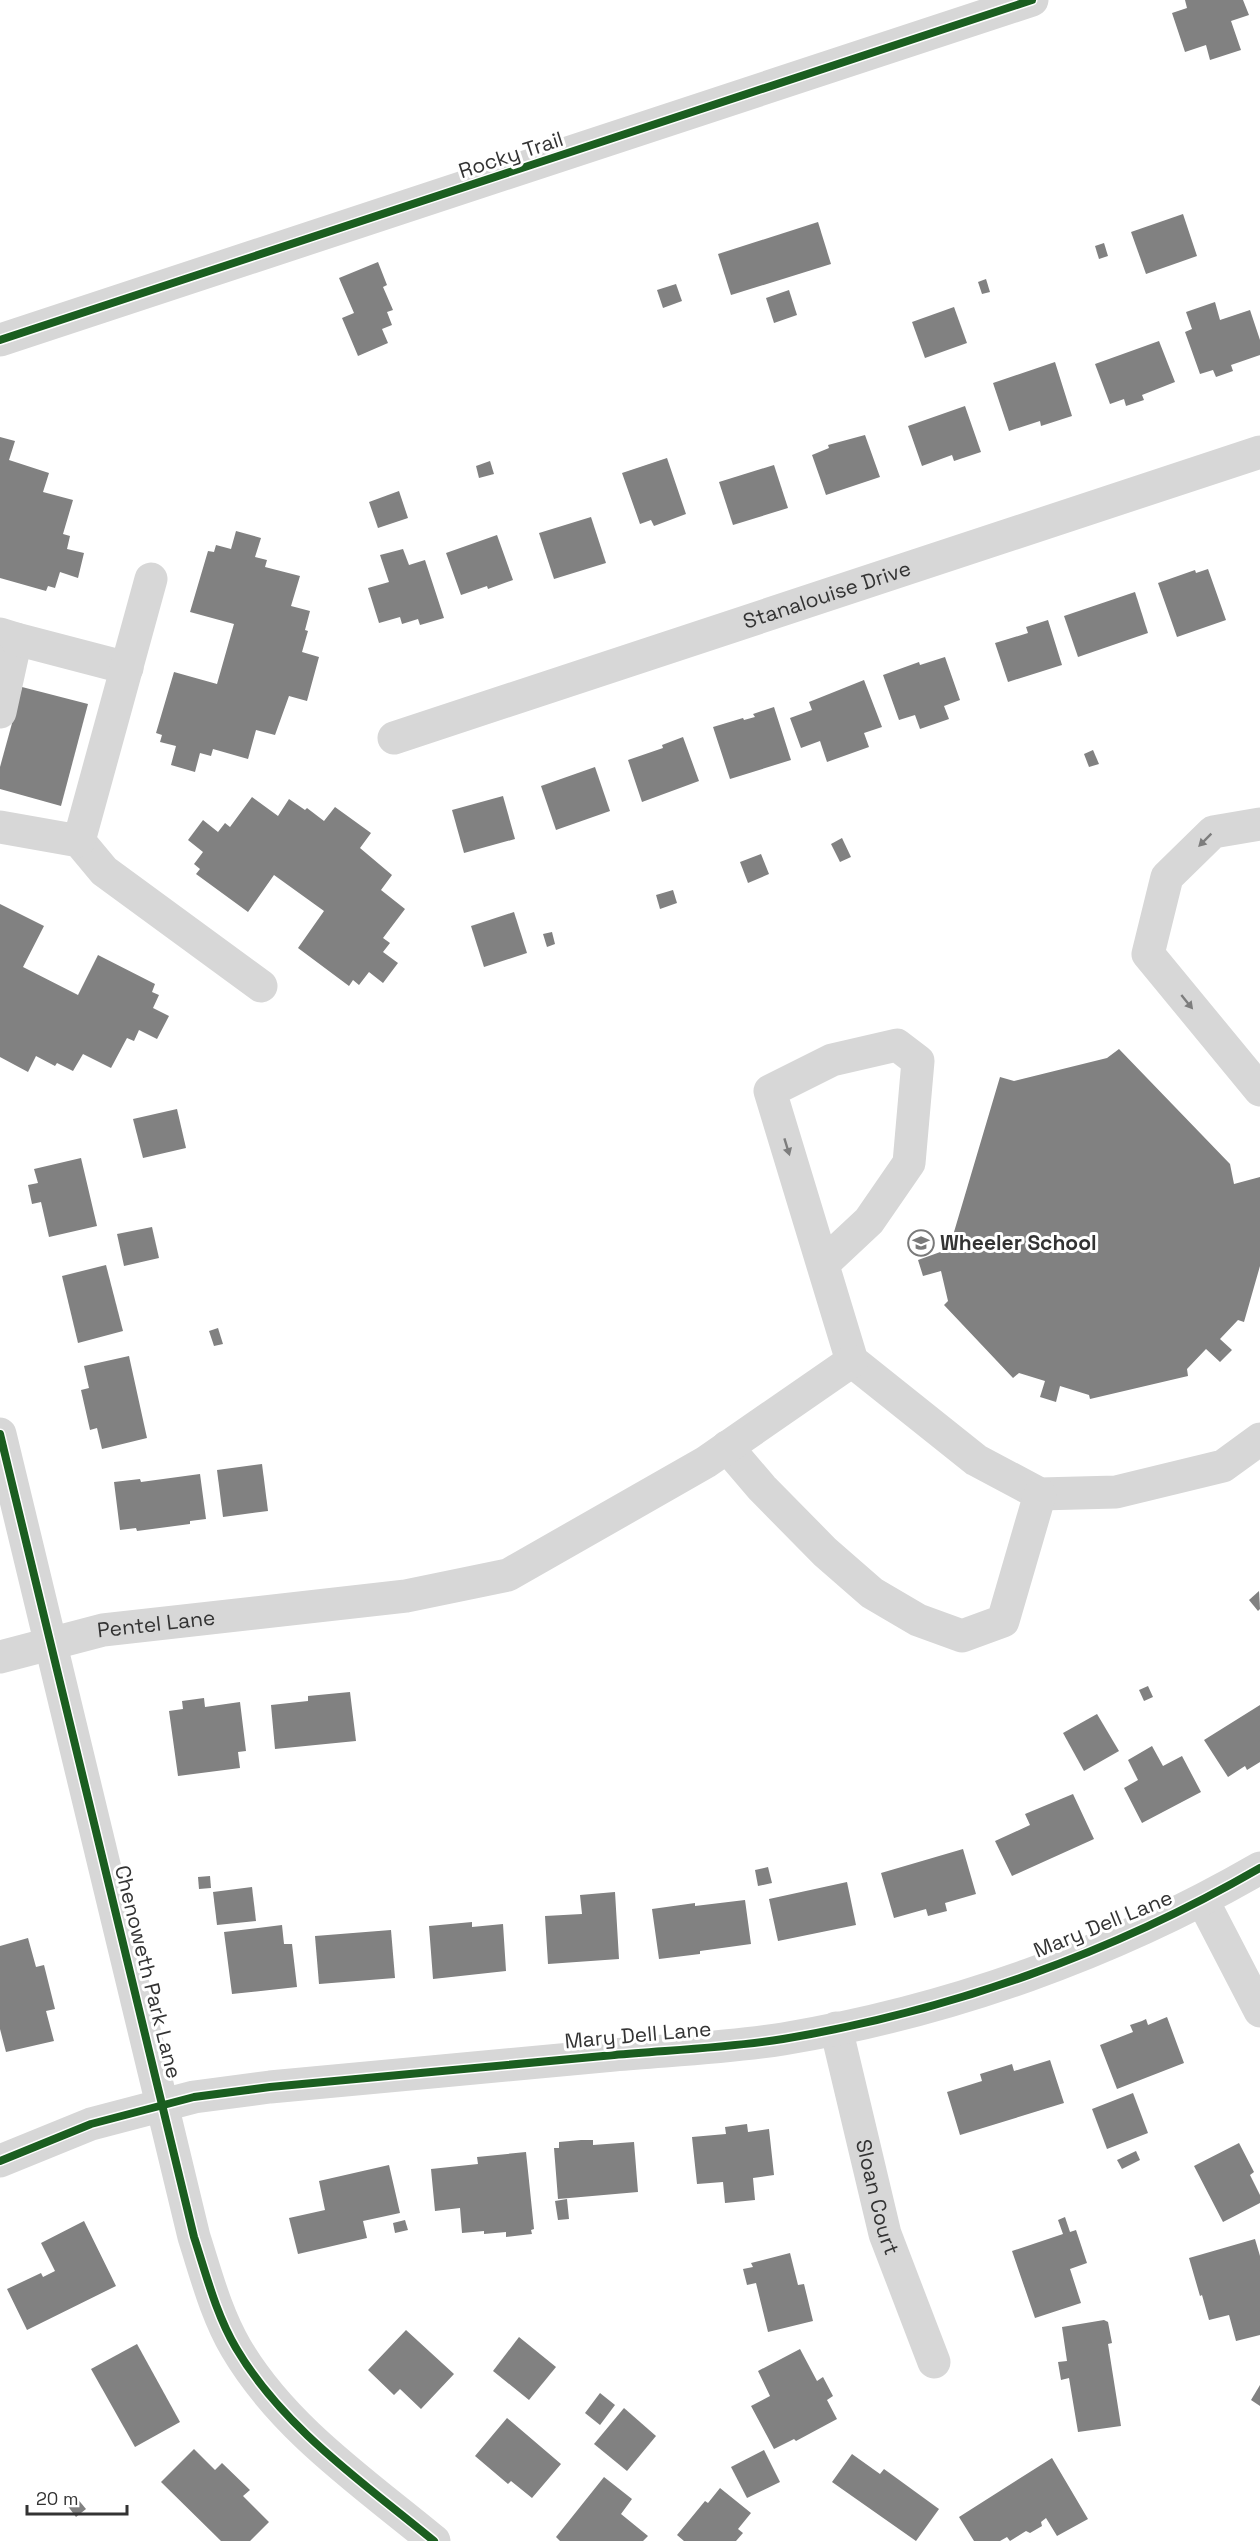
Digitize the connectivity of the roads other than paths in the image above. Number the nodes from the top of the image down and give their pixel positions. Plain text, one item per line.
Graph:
1 (1032, 0) edge
2 (0, 340) edge
3 (1260, 452) edge
4 (151, 579) dead end
5 (8, 637) edge
6 (127, 668) junction
7 (0, 712) edge
8 (394, 738) dead end
9 (1260, 824) edge
10 (0, 827) edge
11 (79, 841) junction
12 (261, 986) dead end
13 (1260, 1090) edge
14 (823, 1264) junction
15 (852, 1361) junction
16 (0, 1434) edge
17 (1260, 1439) edge
18 (727, 1447) junction
19 (1040, 1494) junction
20 (49, 1644) junction
21 (0, 1657) edge
22 (1260, 1869) edge
23 (1203, 1901) junction
24 (1260, 2011) edge
25 (836, 2028) junction
26 (162, 2105) junction
27 (0, 2161) edge
28 (934, 2362) dead end
29 (434, 2541) edge

1 - 2 street, Rocky Trail
3 - 8 street, Stanalouise Drive
4 - 6 street
5 - 6 street
5 - 7 street
6 - 11 street
9 -> 13 street
10 - 11 street
11 - 12 street
14 -> 14 street
14 - 15 street
15 - 18 street, Pentel Lane
15 - 19 street
16 - 20 street, Chenoweth Park Lane
17 - 19 street
18 - 19 street
18 - 20 street, Pentel Lane
20 - 21 street, Pentel Lane
20 - 26 street, Chenoweth Park Lane
22 - 23 street, Mary Dell Lane
23 - 24 street
23 - 25 street, Mary Dell Lane
25 - 26 street, Mary Dell Lane
25 - 28 street, Sloan Court
26 - 27 street, Mary Dell Lane
26 - 29 street, Chenoweth Park Lane

